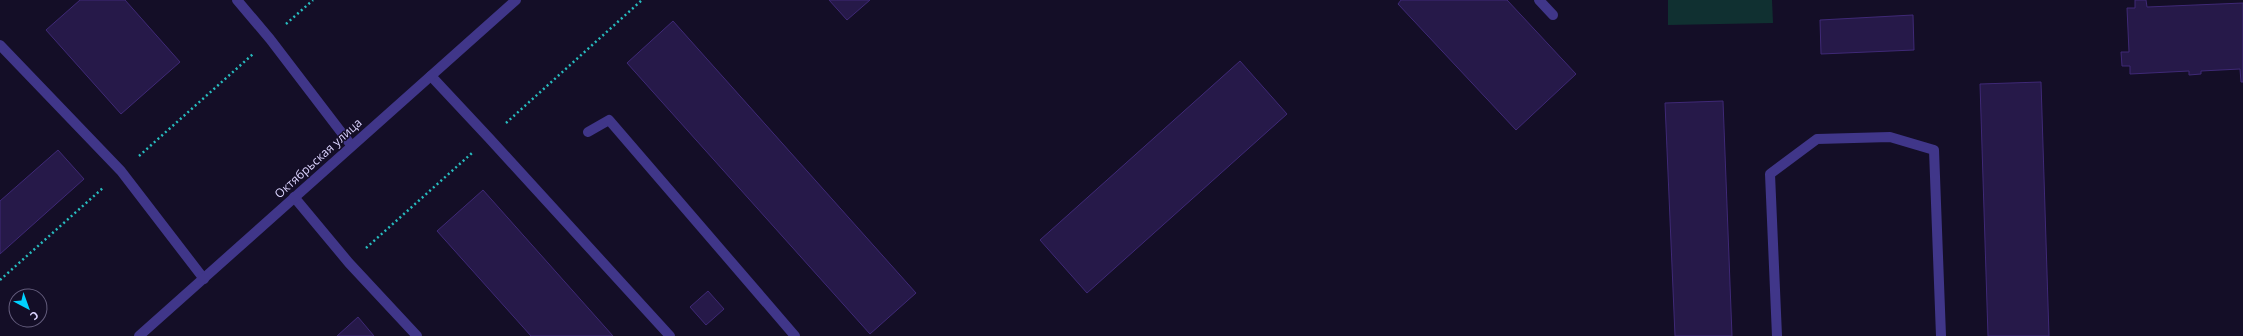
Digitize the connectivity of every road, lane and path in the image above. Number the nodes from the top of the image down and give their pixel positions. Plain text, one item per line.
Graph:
1 (237, 0) edge
2 (313, 0) edge
3 (516, 0) edge
4 (1539, 0) edge
5 (1553, 15) dead end
6 (270, 38) junction
7 (0, 45) edge
8 (431, 76) junction
9 (588, 132) dead end
10 (351, 145) junction
11 (122, 171) junction
12 (294, 196) junction
13 (204, 279) junction
14 (0, 280) edge
15 (139, 336) edge
16 (417, 336) edge
17 (670, 336) edge
18 (795, 336) edge
19 (1777, 336) edge
20 (1941, 336) edge

1 - 6 street
2 - 6 path
3 - 8 street, Октябрьская улица
4 - 5 street
6 - 10 street
6 - 11 path
7 - 11 street
8 - 10 street, Октябрьская улица
8 - 17 street
9 - 18 street
10 - 12 street, Октябрьская улица
11 - 13 street
11 - 14 path
12 - 13 street, Октябрьская улица
12 - 16 street
13 - 15 street, Октябрьская улица
19 - 20 street

